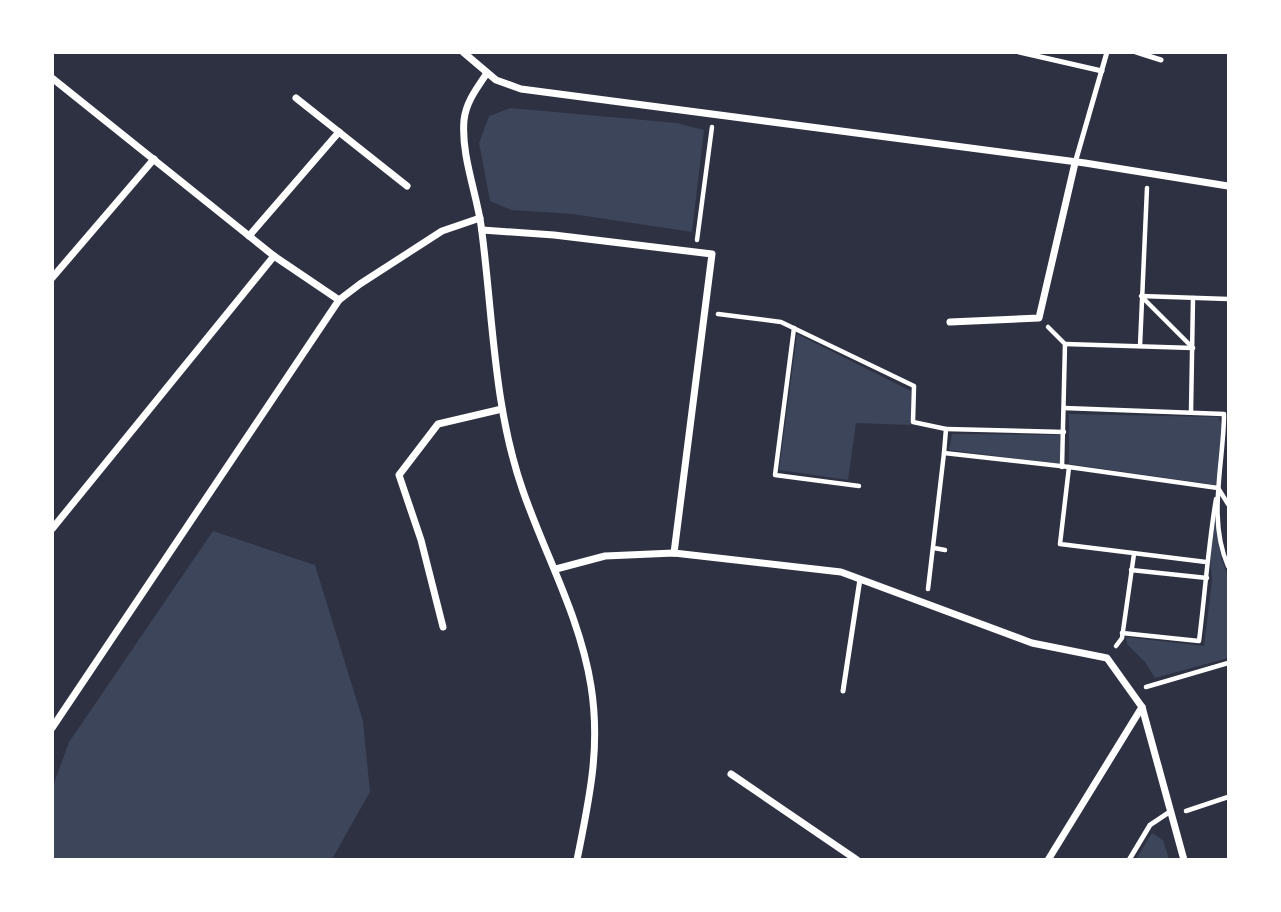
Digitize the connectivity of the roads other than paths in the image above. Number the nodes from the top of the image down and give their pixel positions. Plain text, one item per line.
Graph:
1 (463, 52) edge
2 (1019, 52) edge
3 (1107, 52) edge
4 (1136, 52) edge
5 (1161, 60) dead end
6 (1102, 71) junction
7 (487, 74) junction
8 (52, 78) edge
9 (296, 98) dead end
10 (339, 132) junction
11 (154, 159) junction
12 (1075, 163) junction
13 (407, 186) dead end
14 (1228, 186) edge
15 (480, 218) junction
16 (482, 230) junction
17 (249, 236) junction
18 (274, 256) junction
19 (52, 278) edge
20 (339, 300) junction
21 (950, 322) dead end
22 (502, 409) junction
23 (52, 529) edge
24 (674, 554) junction
25 (556, 569) junction
26 (860, 579) junction
27 (443, 627) dead end
28 (843, 691) dead end
29 (1142, 707) junction
30 (52, 728) edge
31 (731, 774) dead end
32 (1171, 813) junction
33 (578, 859) edge
34 (857, 859) edge
35 (1048, 859) edge
36 (1129, 859) edge
37 (1184, 859) edge

1 - 7 street
2 - 6 lane
3 - 6 lane
4 - 5 lane
6 - 12 lane
7 - 12 street
7 - 15 street
8 - 11 street
9 - 10 street
10 - 13 street
10 - 17 street
11 - 17 street
11 - 19 street
12 - 14 street
12 - 21 street
15 - 16 street
15 - 20 street
16 - 22 street
16 - 24 street
17 - 18 street
18 - 20 street
18 - 23 street
20 - 30 street
22 - 25 street
22 - 27 street
24 - 25 street
24 - 26 street
25 - 33 street
26 - 28 lane
26 - 29 street
29 - 32 street
29 - 35 street
31 - 34 street
32 - 36 lane
32 - 37 street

